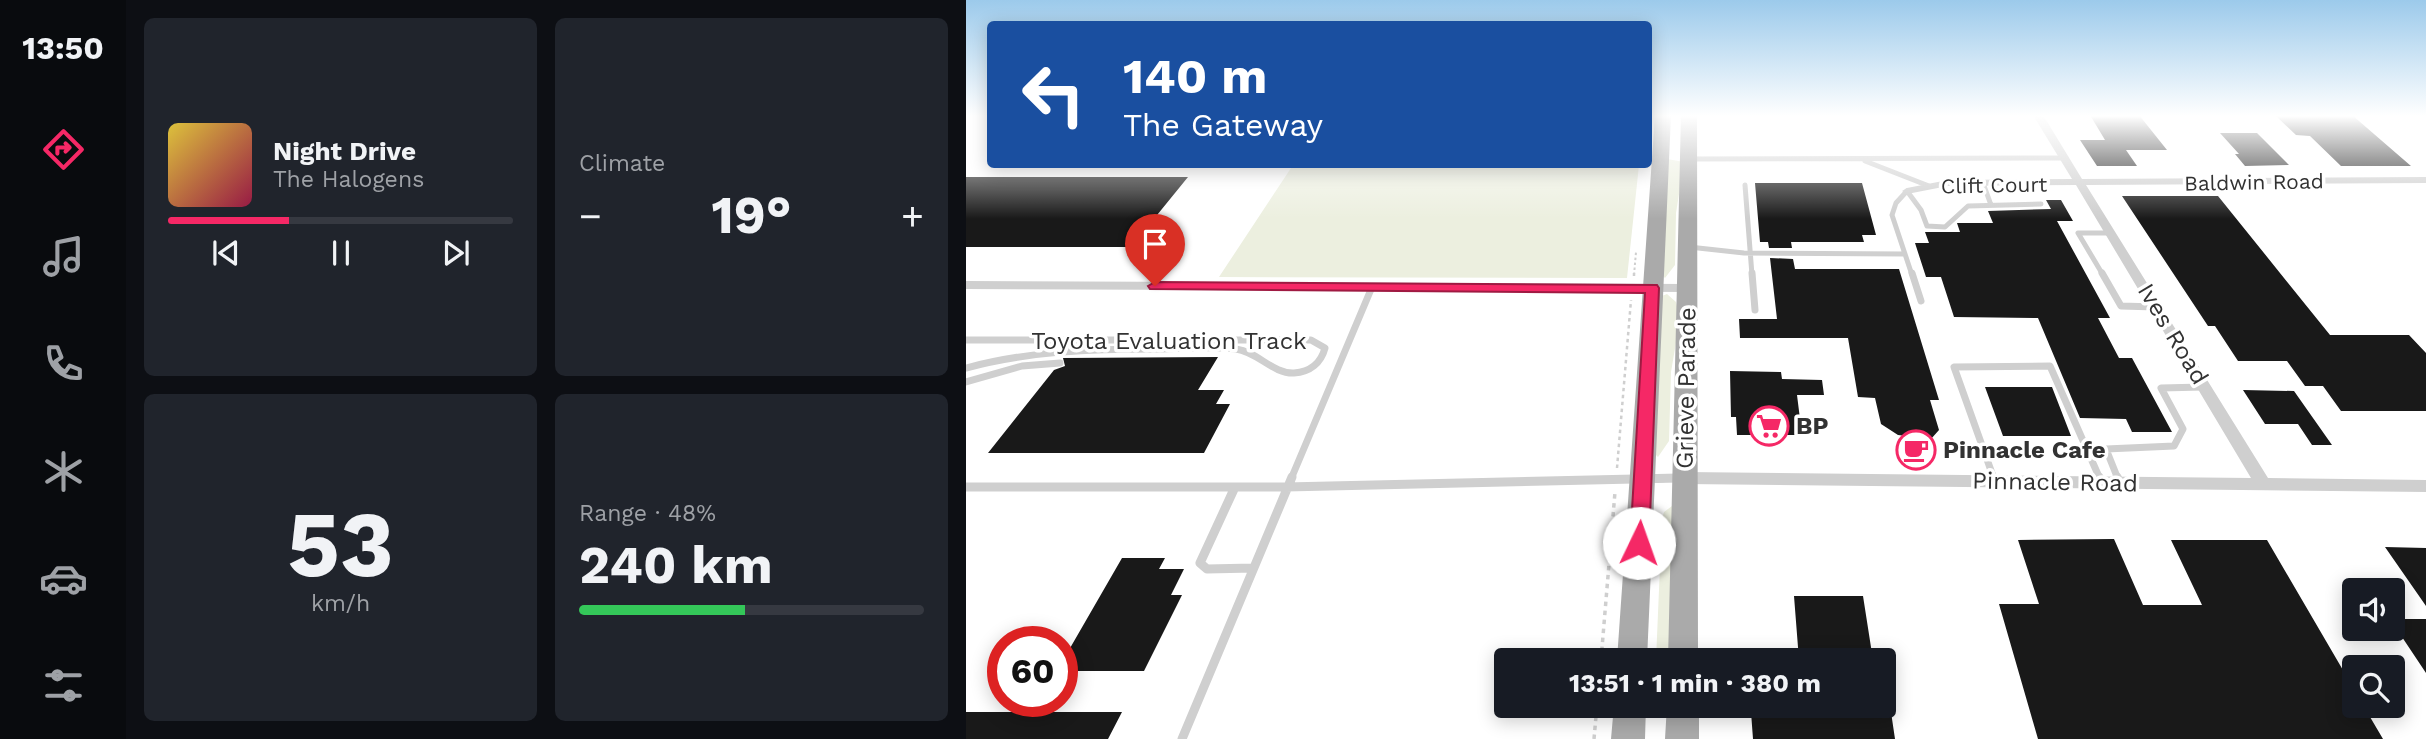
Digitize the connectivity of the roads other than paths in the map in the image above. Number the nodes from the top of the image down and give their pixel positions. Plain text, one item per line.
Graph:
1 (1659, 149) edge
2 (1689, 149) edge
3 (2060, 149) edge
4 (1689, 159) junction
5 (1858, 159) junction
6 (2066, 159) junction
7 (2426, 180) edge
8 (1983, 183) junction
9 (2081, 183) junction
10 (1745, 185) dead end
11 (1929, 186) junction
12 (1907, 191) junction
13 (2041, 204) dead end
14 (1992, 205) junction
15 (2111, 233) junction
16 (1687, 247) junction
17 (1751, 253) junction
18 (1905, 254) junction
19 (966, 285) edge
20 (1372, 287) junction
21 (1642, 288) junction
22 (1686, 288) junction
23 (1921, 301) dead end
24 (2156, 307) junction
25 (1755, 310) dead end
26 (966, 340) edge
27 (1059, 363) dead end
28 (966, 368) edge
29 (966, 382) edge
30 (2205, 387) junction
31 (1629, 478) junction
32 (1685, 478) junction
33 (1996, 481) junction
34 (2102, 483) junction
35 (2120, 483) junction
36 (2264, 485) junction
37 (2426, 486) edge
38 (966, 487) edge
39 (1235, 487) junction
40 (1286, 487) junction
41 (1253, 568) junction
42 (1632, 648) edge
43 (1683, 648) edge
44 (1629, 718) edge
45 (1683, 718) edge
46 (1182, 739) edge
47 (1628, 739) edge
48 (1682, 739) edge

1 - 21 main road, Grieve Parade
2 - 4 main road, Grieve Parade
3 - 6 street, Ives Road
4 - 5 lane
4 - 16 main road, Grieve Parade
5 - 6 lane
5 - 11 lane
6 - 9 street, Ives Road
7 - 9 street, Baldwin Road
8 - 9 street, Clift Court
8 - 11 street, Clift Court
8 - 14 lane
9 - 15 street, Ives Road
10 - 17 lane
11 - 12 street, Clift Court
12 - 14 lane
12 - 18 lane
13 - 14 lane
15 - 24 street, Ives Road
15 - 24 lane
16 - 17 lane
16 - 22 main road, Grieve Parade
17 - 18 lane
17 - 25 lane
18 - 23 lane
19 - 20 street
20 - 21 street
20 - 40 lane
21 - 22 street
21 - 31 main road, Grieve Parade
22 - 32 main road, Grieve Parade
24 - 30 street, Ives Road
26 - 28 lane, Toyota Evaluation Track
27 - 29 lane
30 - 35 lane
30 - 36 street, Ives Road
31 - 32 lane
31 - 40 lane
31 - 42 main road, Grieve Parade
32 - 33 street, Pinnacle Road
32 - 43 main road, Grieve Parade
33 - 34 street, Pinnacle Road
33 - 34 lane
34 - 35 street, Pinnacle Road
35 - 36 street, Pinnacle Road
36 - 37 street, Pinnacle Road
38 - 39 lane
39 - 40 lane
39 - 41 lane
40 - 41 lane
41 - 46 lane
44 - 47 main road
45 - 48 main road

